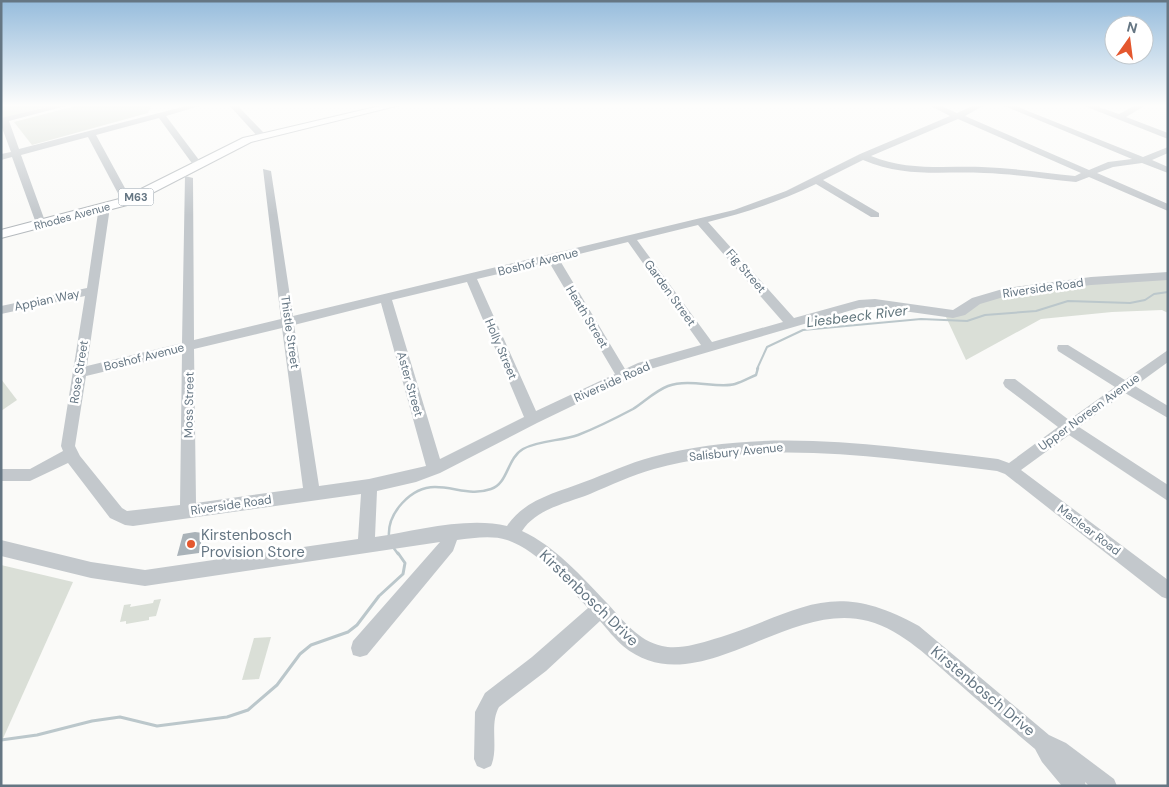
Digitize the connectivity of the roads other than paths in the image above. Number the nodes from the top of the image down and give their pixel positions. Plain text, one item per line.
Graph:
1 (9, 142) edge
2 (62, 142) edge
3 (95, 142) edge
4 (181, 142) edge
5 (243, 142) edge
6 (900, 142) edge
7 (1017, 142) edge
8 (1098, 142) edge
9 (1168, 150) edge
10 (15, 154) junction
11 (864, 156) junction
12 (1, 157) edge
13 (1144, 160) junction
14 (197, 164) junction
15 (1168, 170) edge
16 (266, 171) dead end
17 (1088, 173) junction
18 (188, 178) dead end
19 (816, 180) junction
20 (127, 200) junction
21 (103, 208) junction
22 (1168, 208) edge
23 (875, 215) dead end
24 (701, 220) junction
25 (41, 224) junction
26 (1, 234) edge
27 (631, 239) junction
28 (553, 258) junction
29 (1168, 276) edge
30 (471, 278) junction
31 (93, 290) junction
32 (386, 299) junction
33 (1, 310) edge
34 (288, 322) junction
35 (790, 322) junction
36 (190, 346) junction
37 (710, 347) junction
38 (1063, 348) dead end
39 (1168, 355) edge
40 (79, 373) junction
41 (622, 375) junction
42 (1010, 383) dead end
43 (1125, 387) junction
44 (1168, 414) edge
45 (532, 419) junction
46 (1068, 426) junction
47 (71, 454) junction
48 (435, 469) junction
49 (1010, 470) junction
50 (1, 475) edge
51 (369, 486) junction
52 (312, 494) junction
53 (1168, 494) edge
54 (188, 512) junction
55 (450, 533) junction
56 (511, 534) junction
57 (371, 544) junction
58 (1, 548) edge
59 (1168, 591) edge
60 (599, 610) junction
61 (360, 648) dead end
62 (1042, 742) junction
63 (484, 758) dead end
64 (1076, 786) edge
65 (1107, 786) edge

1 - 10 street
2 - 10 street
3 - 20 street
4 - 14 street
5 - 14 main road, Rhodes Avenue / M63
6 - 11 street, Boshof Avenue
7 - 17 street
8 - 13 street
9 - 13 street
10 - 12 street
10 - 25 street
11 - 17 street
11 - 19 street, Boshof Avenue
13 - 15 street
13 - 17 street
14 - 20 main road, Rhodes Avenue / M63
16 - 34 street, Thistle Street
17 - 22 street
18 - 36 street, Moss Street
19 - 23 street
19 - 24 street, Boshof Avenue
20 - 21 main road, Rhodes Avenue / M63
21 - 25 main road, Rhodes Avenue / M63
21 - 31 street, Rose Street
24 - 27 street, Boshof Avenue
24 - 35 street, Fig Street
25 - 26 main road, Rhodes Avenue / M63
27 - 28 street, Boshof Avenue
27 - 37 street, Garden Street
28 - 30 street, Boshof Avenue
28 - 41 street, Heath Street
29 - 35 street, Riverside Road
30 - 32 street, Boshof Avenue
30 - 45 street, Holly Street
31 - 33 street, Appian Way
31 - 40 street, Rose Street
32 - 34 street, Boshof Avenue
32 - 48 street, Aster Street
34 - 36 street, Boshof Avenue
34 - 52 street, Thistle Street
35 - 37 street, Riverside Road
36 - 40 street, Boshof Avenue
36 - 54 street, Moss Street
37 - 41 street, Riverside Road
38 - 43 street
39 - 43 street, Upper Noreen Avenue
40 - 47 street, Rose Street
41 - 45 street, Riverside Road
42 - 46 street
43 - 44 street
43 - 46 street, Upper Noreen Avenue
45 - 48 street, Riverside Road
46 - 49 street, Upper Noreen Avenue
46 - 53 street
47 - 50 street
47 - 54 street, Riverside Road
48 - 51 street, Riverside Road
49 - 56 street, Salisbury Avenue
49 - 59 street, Maclear Road
51 - 52 street, Riverside Road
51 - 57 street
52 - 54 street, Riverside Road
55 - 56 street, Kirstenbosch Drive
55 - 57 street, Kirstenbosch Drive
55 - 61 street
56 - 60 street, Kirstenbosch Drive
57 - 58 street, Kirstenbosch Drive
60 - 62 street, Kirstenbosch Drive
60 - 63 street
62 - 64 street, Kirstenbosch Drive
62 - 65 street, Kirstenbosch Drive

